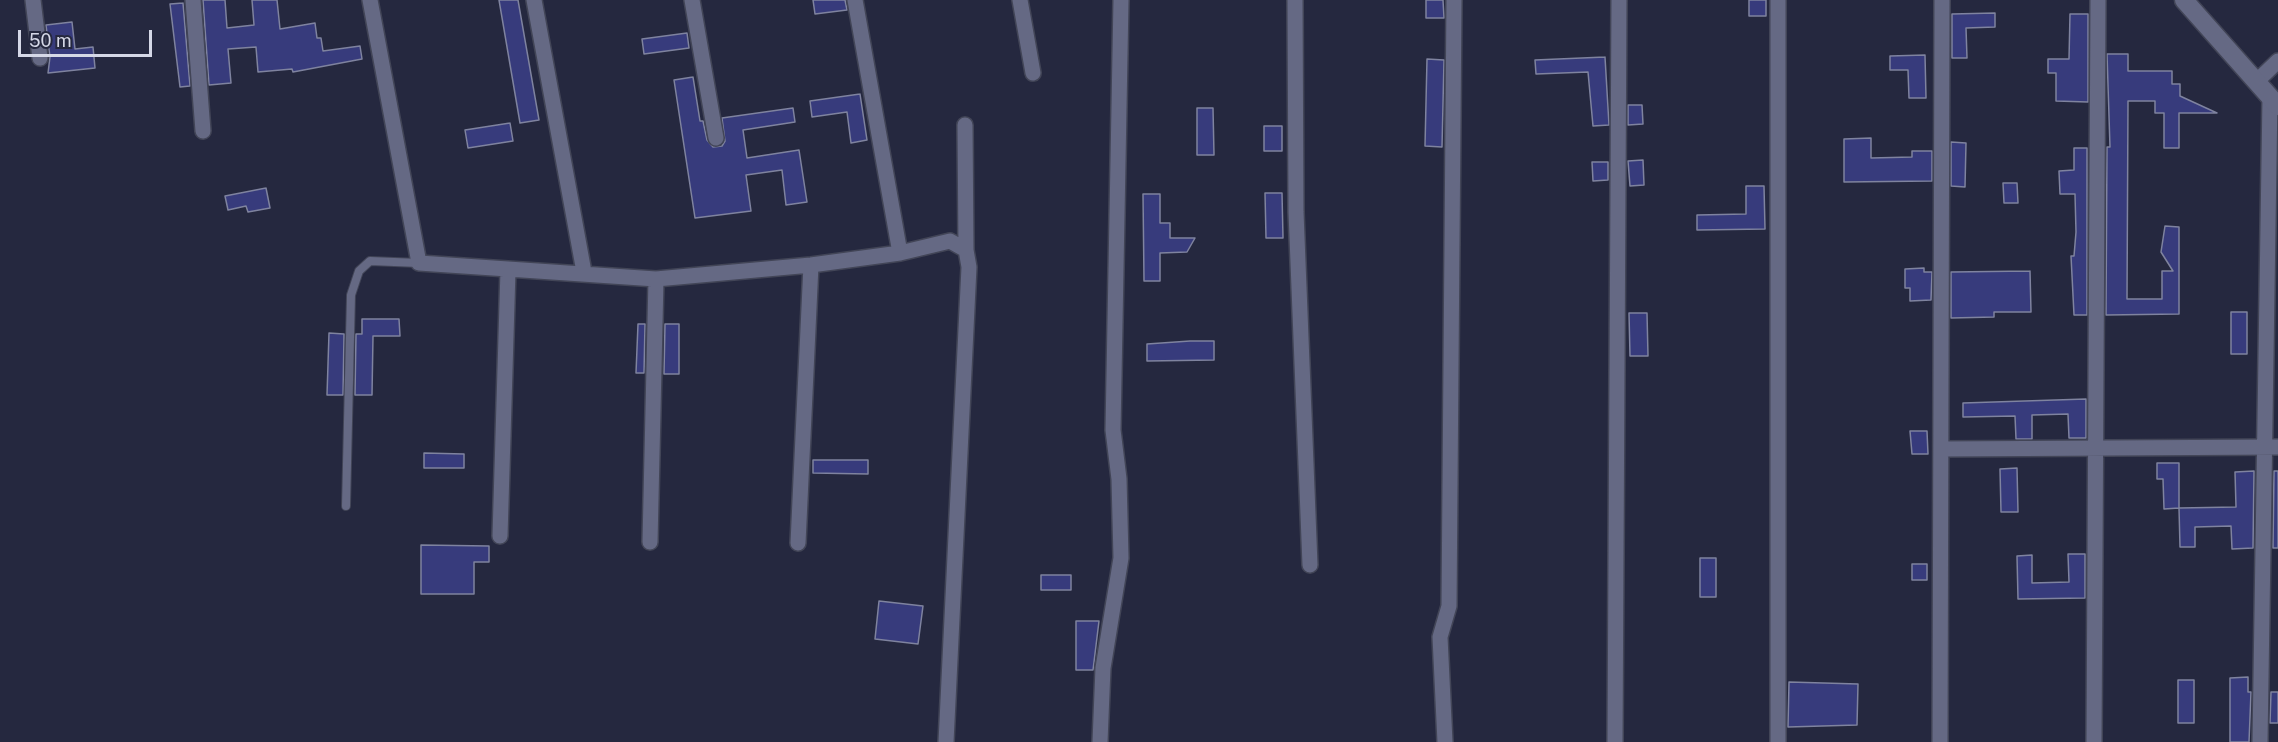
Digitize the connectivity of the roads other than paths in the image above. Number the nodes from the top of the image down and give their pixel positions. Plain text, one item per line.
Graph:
1 (33, 0) edge
2 (193, 0) edge
3 (370, 0) edge
4 (534, 0) edge
5 (692, 0) edge
6 (855, 0) edge
7 (1020, 0) edge
8 (1121, 0) edge
9 (1295, 0) edge
10 (1454, 0) edge
11 (1619, 0) edge
12 (1778, 0) edge
13 (1942, 0) edge
14 (2098, 0) edge
15 (2184, 0) edge
16 (40, 58) dead end
17 (2278, 61) edge
18 (1033, 73) dead end
19 (2256, 82) junction
20 (2274, 102) edge
21 (965, 125) dead end
22 (203, 131) dead end
23 (716, 138) dead end
24 (966, 250) junction
25 (900, 253) junction
26 (419, 263) junction
27 (811, 265) junction
28 (508, 270) junction
29 (584, 272) junction
30 (656, 279) junction
31 (2096, 446) junction
32 (2271, 447) edge
33 (1941, 449) junction
34 (346, 507) dead end
35 (500, 537) dead end
36 (650, 542) dead end
37 (798, 543) dead end
38 (1310, 565) dead end
39 (946, 742) edge
40 (1100, 742) edge
41 (1445, 742) edge
42 (1615, 742) edge
43 (1778, 742) edge
44 (1940, 742) edge
45 (2094, 742) edge
46 (2260, 742) edge

1 - 16 street
2 - 22 street
3 - 26 street
4 - 29 street
5 - 23 street
6 - 25 street
7 - 18 street
8 - 40 street
9 - 38 street
10 - 41 street
11 - 42 street
12 - 43 street
13 - 33 street
14 - 31 street
15 - 19 street
17 - 19 street
19 - 20 street
20 - 32 street
21 - 24 street
24 - 25 street
24 - 39 street
25 - 27 street
26 - 28 street
26 - 34 lane
27 - 30 street
27 - 37 street
28 - 29 street
28 - 35 street
29 - 30 street
30 - 36 street
31 - 32 street
31 - 33 street
31 - 45 street
32 - 46 street
33 - 44 street

